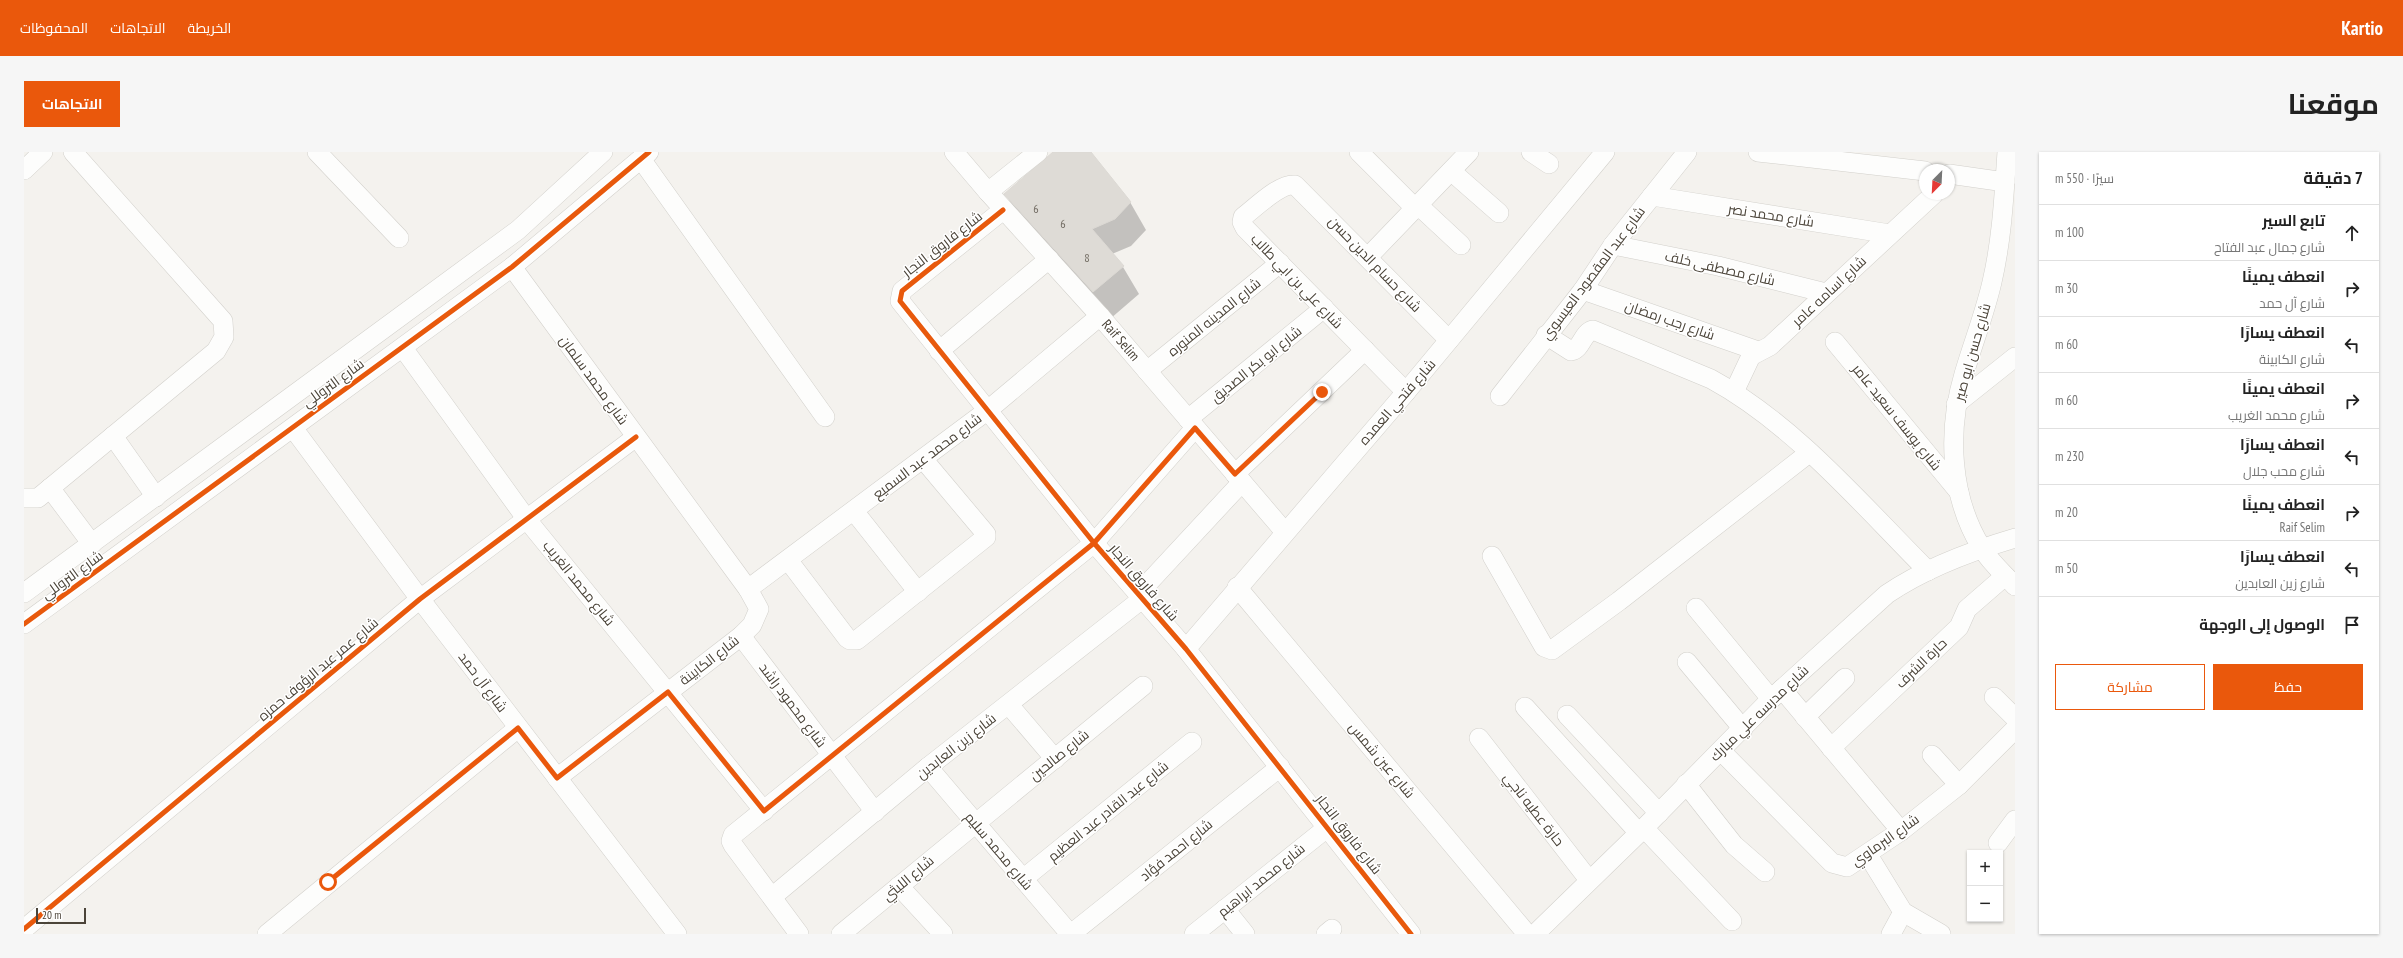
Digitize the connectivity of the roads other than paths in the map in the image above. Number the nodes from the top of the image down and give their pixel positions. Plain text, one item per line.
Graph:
1 (43, 152) edge
2 (73, 152) edge
3 (317, 152) edge
4 (603, 152) edge
5 (954, 152) edge
6 (1038, 152) edge
7 (1359, 152) edge
8 (1530, 152) edge
9 (1605, 152) edge
10 (1687, 152) edge
11 (1758, 152) edge
12 (2006, 152) edge
13 (645, 155) edge
14 (1461, 158) edge
15 (1549, 164) dead end
16 (24, 170) edge
17 (1919, 170) edge
18 (1955, 177) edge
19 (1301, 188) joint
20 (2008, 188) edge
21 (988, 192) junction
22 (1652, 196) junction
23 (1927, 200) edge
24 (1416, 207) junction
25 (1004, 210) junction
26 (1499, 213) dead end
27 (1890, 234) junction
28 (399, 238) dead end
29 (1461, 245) dead end
30 (1613, 245) junction
31 (1368, 257) junction
32 (1049, 260) junction
33 (1280, 263) junction
34 (512, 267) junction
35 (1583, 290) junction
36 (1826, 293) junction
37 (1324, 308) junction
38 (1100, 316) junction
39 (1546, 335) junction
40 (1450, 340) junction
41 (1835, 342) dead end
42 (403, 348) junction
43 (1365, 350) junction
44 (939, 351) junction
45 (1758, 351) junction
46 (2015, 357) edge
47 (1147, 371) junction
48 (1406, 392) junction
49 (1734, 392) junction
50 (1500, 396) dead end
51 (1956, 404) junction
52 (988, 410) junction
53 (825, 417) dead end
54 (1192, 423) junction
55 (292, 428) junction
56 (113, 436) junction
57 (636, 437) junction
58 (1809, 453) junction
59 (923, 459) junction
60 (1238, 478) junction
61 (50, 488) junction
62 (1960, 493) junction
63 (156, 497) junction
64 (24, 498) edge
65 (854, 511) junction
66 (528, 521) junction
67 (1284, 531) junction
68 (2015, 538) edge
69 (1094, 543) junction
70 (92, 544) junction
71 (1982, 548) junction
72 (1492, 556) dead end
73 (788, 560) junction
74 (1928, 571) junction
75 (2010, 581) edge
76 (1238, 587) junction
77 (748, 589) junction
78 (918, 592) junction
79 (24, 593) edge
80 (1140, 596) junction
81 (420, 599) junction
82 (1696, 608) dead end
83 (24, 624) edge
84 (741, 636) junction
85 (1186, 649) junction
86 (1687, 662) dead end
87 (1845, 678) dead end
88 (1143, 686) dead end
89 (668, 692) junction
90 (1776, 694) junction
91 (1994, 697) dead end
92 (1009, 705) junction
93 (1525, 707) dead end
94 (1567, 715) dead end
95 (1805, 717) junction
96 (2015, 718) edge
97 (518, 728) junction
98 (1743, 729) junction
99 (2015, 730) edge
100 (1479, 738) dead end
101 (1192, 742) dead end
102 (1832, 748) junction
103 (1721, 751) junction
104 (832, 755) junction
105 (1932, 755) dead end
106 (1055, 759) junction
107 (928, 767) junction
108 (1280, 767) junction
109 (557, 778) junction
110 (1686, 784) junction
111 (1959, 785) junction
112 (764, 811) junction
113 (875, 812) junction
114 (1659, 813) junction
115 (2015, 820) edge
116 (975, 822) junction
117 (1328, 827) junction
118 (1641, 831) junction
119 (1901, 831) junction
120 (1998, 843) dead end
121 (1868, 855) junction
122 (1765, 872) dead end
123 (1023, 879) junction
124 (1589, 880) junction
125 (899, 886) junction
126 (772, 897) junction
127 (1225, 909) junction
128 (1903, 912) junction
129 (1732, 921) dead end
130 (24, 929) edge
131 (1538, 932) edge
132 (675, 933) edge
133 (267, 934) edge
134 (799, 934) edge
135 (841, 934) edge
136 (943, 934) edge
137 (1071, 934) edge
138 (1194, 934) edge
139 (1245, 934) edge
140 (1411, 934) edge
141 (1891, 934) edge
142 (1941, 934) edge

1 - 16 street
2 - 56 street
3 - 28 street
4 - 63 street, شارع التروللي
5 - 21 street, Raif Selim
6 - 21 street
7 - 24 street
8 - 15 street
9 - 40 street, شارع فتحي العمده
10 - 22 street, شارع عبد المقصود العيسوي
11 - 17 street
12 - 20 street, شارع حسن ابو صير
13 - 34 street, شارع التروللي
13 - 53 street
14 - 24 street
14 - 26 street
18 - 20 street
19 - 31 street, شارع حسام الدين حسن
19 - 33 street, شارع علي بن ابي طالب
20 - 51 street, شارع حسن ابو صير
21 - 25 street, Raif Selim
22 - 27 street, شارع محمد نصر
22 - 30 street, شارع عبد المقصود العيسوي
23 - 27 street, شارع اسامه عامر
24 - 29 street
24 - 31 street
25 - 32 street, Raif Selim
25 - 44 street, شارع فاروق النجار
27 - 36 street, شارع اسامه عامر
30 - 35 street, شارع عبد المقصود العيسوي
30 - 36 street, شارع مصطفى خلف
31 - 40 street, شارع حسام الدين حسن
32 - 38 street, Raif Selim
32 - 44 street
33 - 37 street, شارع علي بن ابي طالب
33 - 47 street, شارع المدينه المنوره
34 - 42 street, شارع التروللي
34 - 57 street, شارع محمد سلمان
35 - 39 street, شارع عبد المقصود العيسوي
35 - 45 street, شارع رجب رمضان
36 - 45 street, شارع اسامه عامر
37 - 43 street, شارع علي بن ابي طالب
37 - 54 street, شارع ابو بكر الصديق
38 - 47 street, Raif Selim
38 - 52 street, شارع محمد عبد السميع
39 - 49 street
39 - 50 street, شارع عبد المقصود العيسوي
40 - 48 street, شارع فتحي العمده
41 - 62 street, شارع يوسف سعيد عامر
42 - 55 street, شارع التروللي
42 - 66 street, شارع محمد الغريب
43 - 48 street, شارع علي بن ابي طالب
43 - 60 street, شارع زين العابدين
44 - 52 street, شارع فاروق النجار
45 - 49 street, شارع اسامه عامر
46 - 51 street
47 - 54 street, Raif Selim
48 - 67 street, شارع فتحي العمده
49 - 58 street
51 - 62 street, شارع حسن ابو صير
52 - 59 street, شارع محمد عبد السميع
52 - 69 street, شارع فاروق النجار
54 - 60 street, Raif Selim
54 - 69 street, شارع ابو بكر الصديق
55 - 81 street, شارع آل حمد
55 - 83 street, شارع التروللي
56 - 61 street
56 - 63 street
57 - 66 street, شارع عمر عبد الرؤوف حمزه
57 - 77 street, شارع محمد سلمان
58 - 72 street
58 - 74 street
59 - 65 street, شارع محمد عبد السميع
59 - 78 street
60 - 67 street, Raif Selim
60 - 80 street, شارع زين العابدين
61 - 64 street
61 - 70 street
62 - 71 street, شارع حسن ابو صير
63 - 70 street, شارع التروللي
65 - 73 street, شارع محمد عبد السميع
65 - 78 street
66 - 81 street, شارع عمر عبد الرؤوف حمزه
66 - 89 street, شارع محمد الغريب
67 - 76 street, شارع فتحي العمده
68 - 71 street, شارع مدرسه علي مبارك
69 - 80 street, شارع فاروق النجار
69 - 104 street, شارع ابو بكر الصديق
70 - 79 street, شارع التروللي
71 - 74 street, شارع مدرسه علي مبارك
71 - 75 street, شارع حسن ابو صير
73 - 77 street, شارع محمد عبد السميع
73 - 78 street
74 - 90 street, شارع مدرسه علي مبارك
75 - 102 street, حارة الشرف
76 - 85 street, شارع فتحي العمده
76 - 131 street, شارع عين شمس
77 - 84 street, شارع الكابينة
80 - 85 street, شارع فاروق النجار
80 - 92 street, شارع زين العابدين
81 - 97 street, شارع آل حمد
81 - 130 street, شارع عمر عبد الرؤوف حمزه
82 - 90 street
84 - 89 street, شارع الكابينة
84 - 104 street, شارع محمود راشد
85 - 108 street, شارع فاروق النجار
86 - 98 street
87 - 95 street
88 - 106 street, شارع صالحين
89 - 109 street, شارع الكابينة
89 - 112 street, شارع محمد الغريب
90 - 95 street
90 - 98 street, شارع مدرسه علي مبارك
91 - 96 street
92 - 106 street
92 - 107 street, شارع زين العابدين
93 - 118 street
94 - 114 street
95 - 102 street
97 - 109 street, شارع آل حمد
97 - 133 street
98 - 103 street, شارع مدرسه علي مبارك
99 - 111 street, شارع البرماوي
100 - 124 street, حارة عطيه ناجي
101 - 123 street, شارع عبد القادر عبد العظيم
102 - 119 street
103 - 110 street, شارع مدرسه علي مبارك
103 - 121 street, شارع البرماوي
104 - 112 street, شارع ابو بكر الصديق
104 - 113 street, شارع محمود راشد
105 - 111 street
106 - 116 street, شارع صالحين
107 - 113 street, شارع زين العابدين
107 - 116 street, شارع محمد سليم
108 - 117 street, شارع فاروق النجار
108 - 137 street, شارع احمد فؤاد
109 - 132 street, شارع آل حمد
110 - 114 street, شارع مدرسه علي مبارك
110 - 122 street
111 - 119 street, شارع البرماوي
112 - 126 street, شارع ابو بكر الصديق
113 - 126 street, شارع زين العابدين
114 - 118 street, شارع مدرسه علي مبارك
115 - 120 street
116 - 123 street, شارع محمد سليم
116 - 125 street, شارع الليثي
117 - 127 street, شارع محمد ابراهيم
117 - 140 street, شارع فاروق النجار
118 - 124 street, شارع مدرسه علي مبارك
118 - 129 street
119 - 121 street, شارع البرماوي
121 - 128 street
123 - 137 street, شارع محمد سليم
124 - 131 street, شارع مدرسه علي مبارك
125 - 135 street, شارع الليثي
125 - 136 street
126 - 134 street
127 - 138 street, شارع محمد ابراهيم
127 - 139 street
128 - 141 street
128 - 142 street

